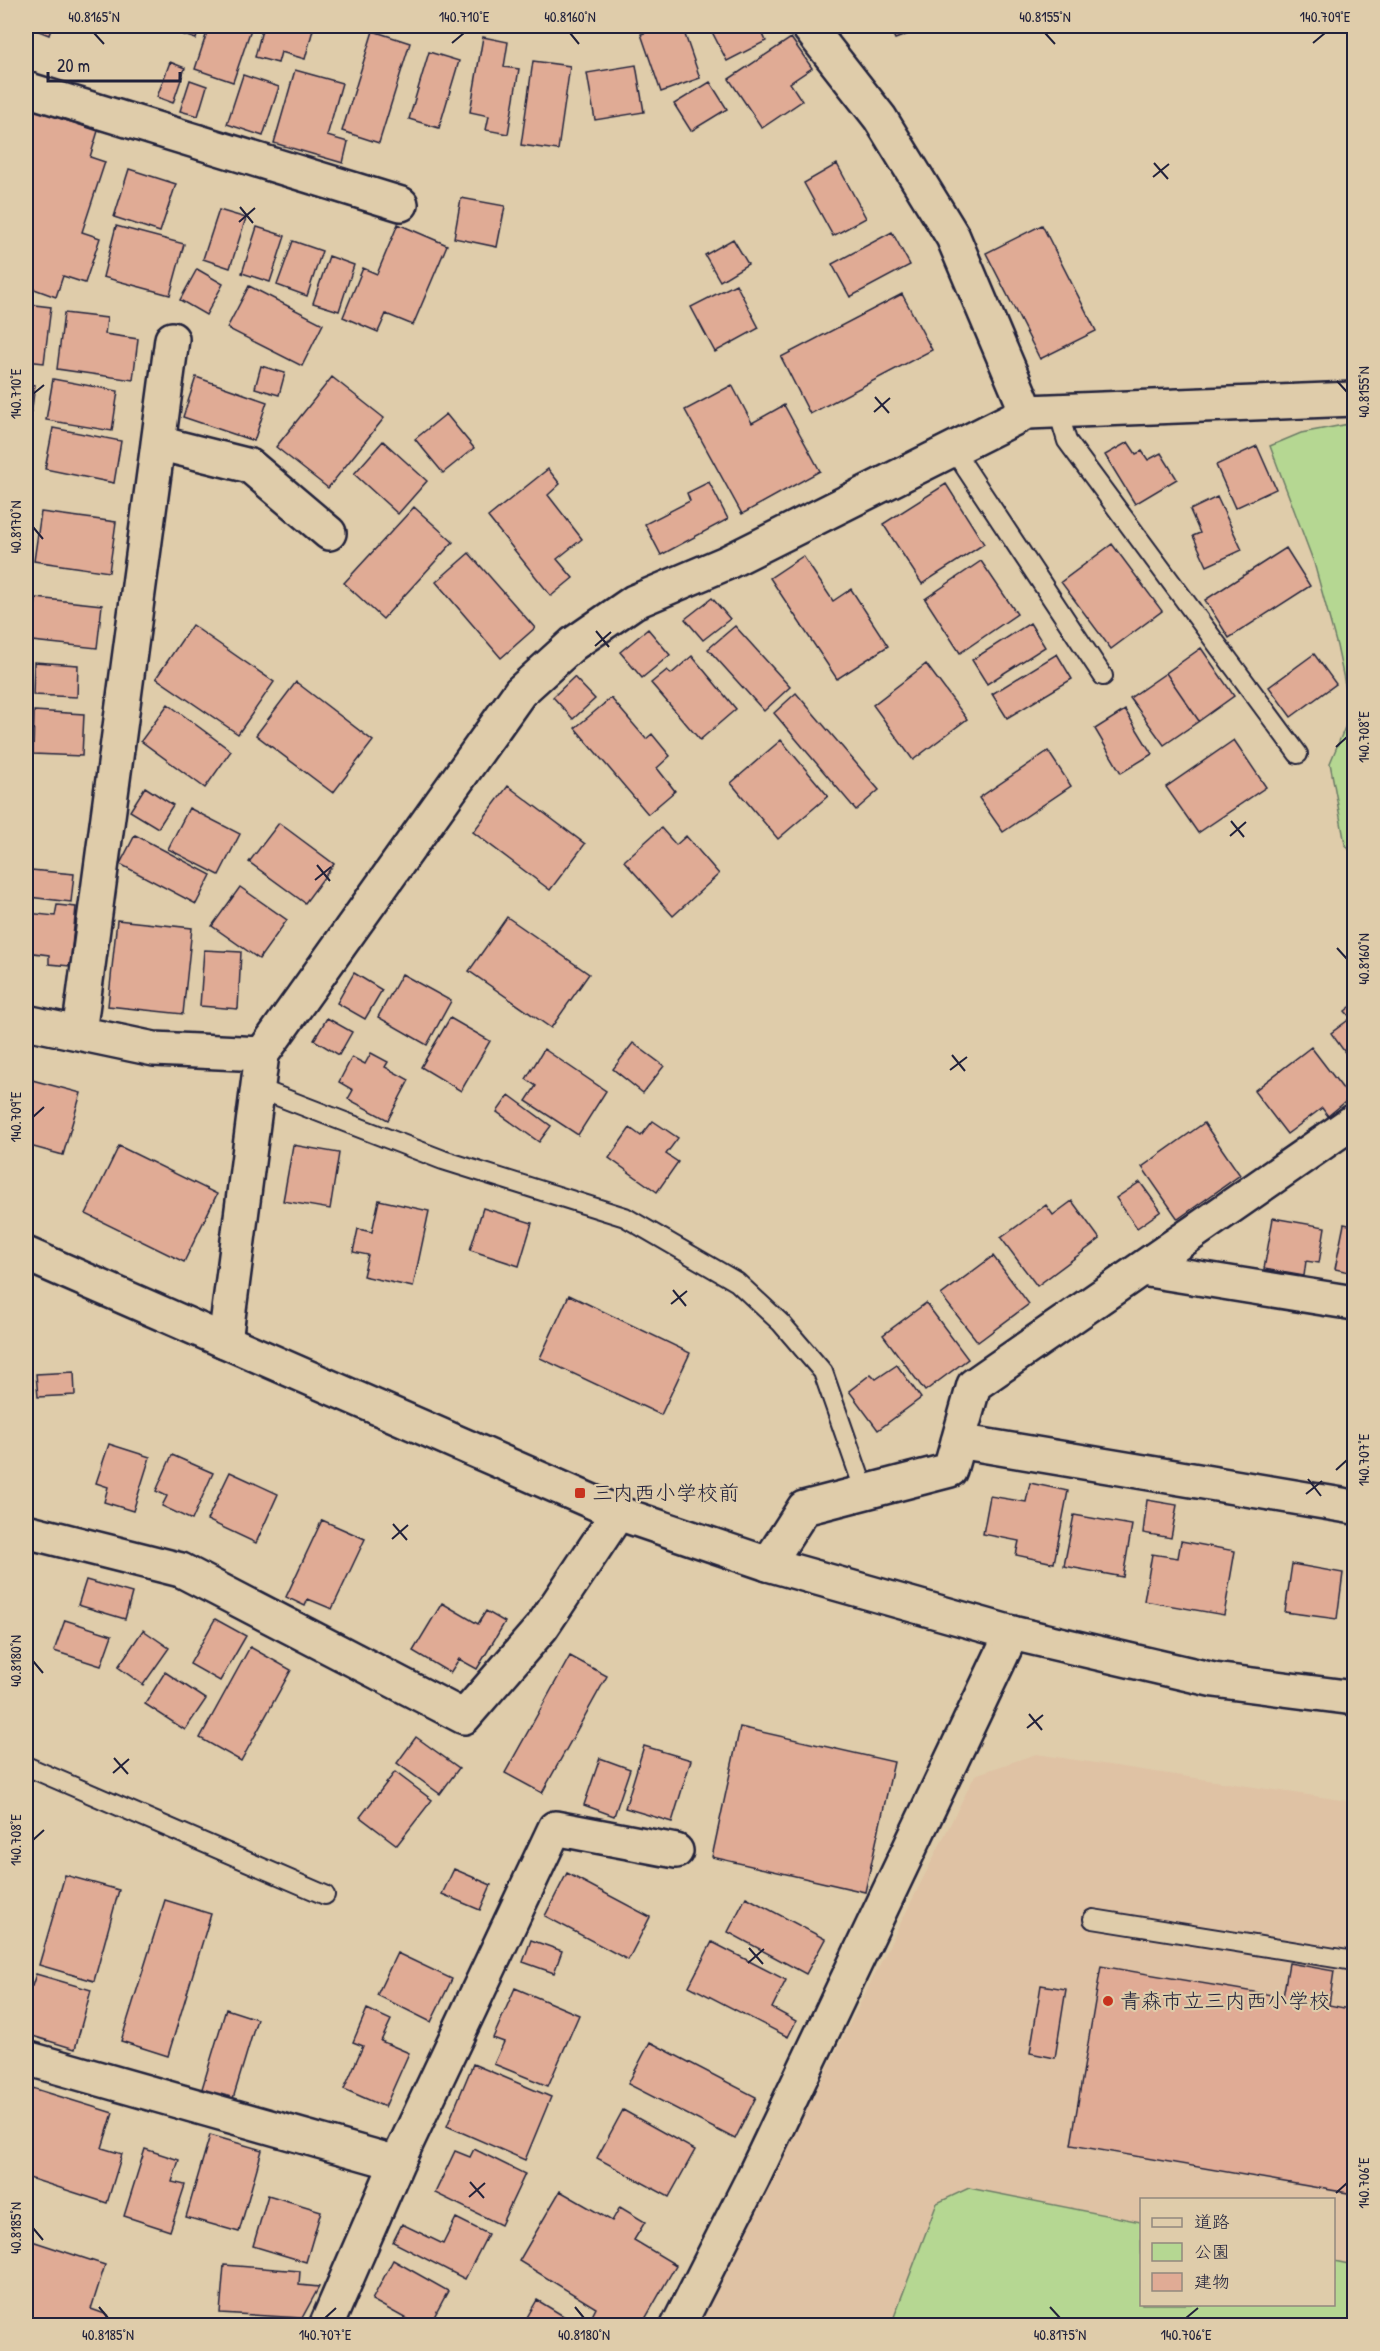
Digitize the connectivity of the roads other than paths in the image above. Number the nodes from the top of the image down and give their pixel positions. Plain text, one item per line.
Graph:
1 (808, 26) edge
2 (26, 89) edge
3 (401, 204) dead end
4 (172, 339) dead end
5 (1354, 399) edge
6 (1042, 411) junction
7 (158, 443) junction
8 (953, 449) junction
9 (329, 533) dead end
10 (1103, 676) dead end
11 (1298, 754) dead end
12 (26, 1022) edge
13 (79, 1033) junction
14 (262, 1054) junction
15 (258, 1089) junction
16 (1354, 1121) edge
17 (26, 1254) edge
18 (1142, 1269) junction
19 (1354, 1303) edge
20 (225, 1341) junction
21 (958, 1441) junction
22 (865, 1492) junction
23 (1354, 1507) edge
24 (618, 1513) junction
25 (26, 1531) edge
26 (768, 1564) junction
27 (1012, 1633) junction
28 (1354, 1698) edge
29 (26, 1766) edge
30 (676, 1851) dead end
31 (326, 1895) dead end
32 (1093, 1919) dead end
33 (1354, 1961) edge
34 (26, 2058) edge
35 (397, 2163) junction
36 (326, 2325) edge
37 (678, 2325) edge

1 - 6 street
2 - 3 street
4 - 7 street
5 - 6 street
6 - 8 street
6 - 11 lane
7 - 9 street
7 - 13 street
8 - 10 lane
8 - 14 street
12 - 13 street
13 - 14 street
14 - 15 street
15 - 20 street
15 - 22 lane
16 - 18 street
17 - 20 street
18 - 19 street
18 - 21 street
20 - 24 street
21 - 22 street
21 - 23 street
22 - 26 street
24 - 25 street
24 - 26 street
26 - 27 street
27 - 28 street
27 - 37 street
29 - 31 lane
30 - 35 street
32 - 33 lane
34 - 35 street
35 - 36 street

